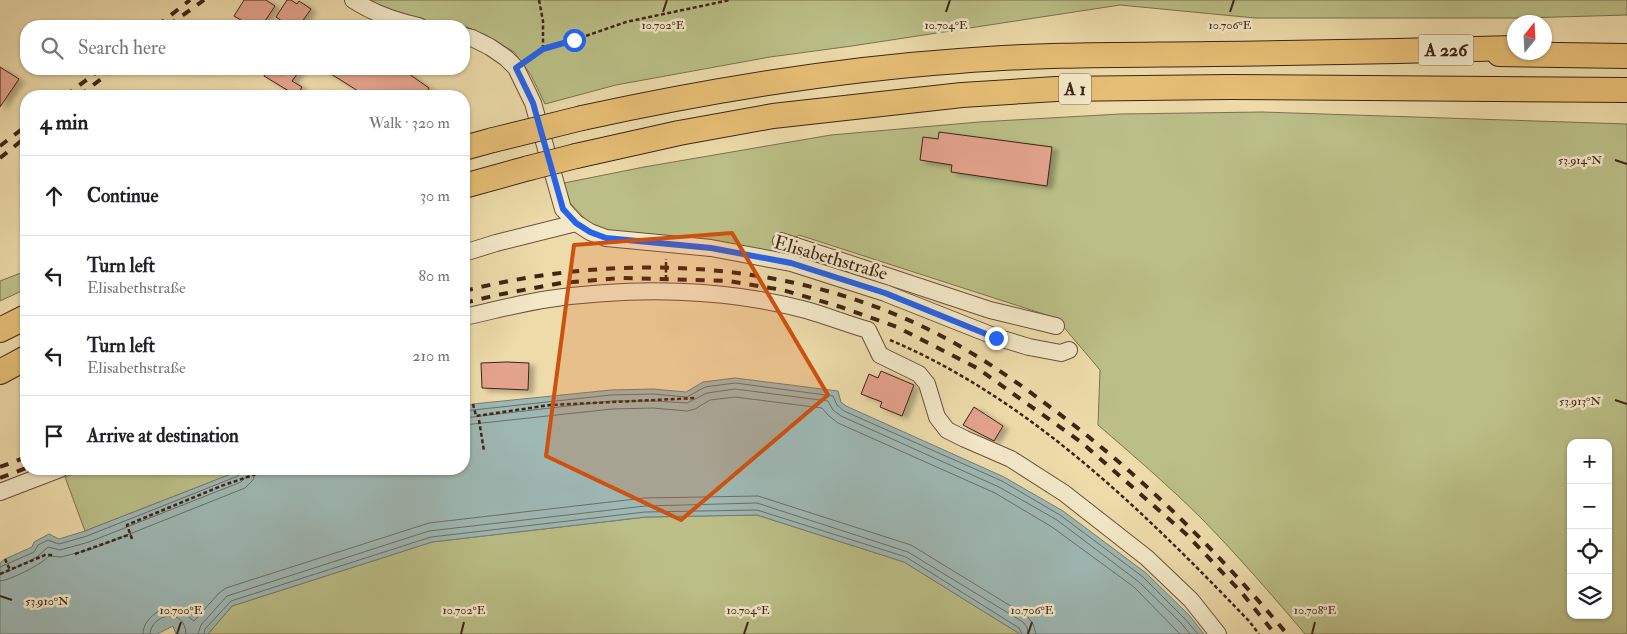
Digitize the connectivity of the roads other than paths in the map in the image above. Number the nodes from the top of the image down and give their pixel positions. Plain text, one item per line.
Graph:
1 (353, 0) edge
2 (396, 20) edge
3 (470, 38) edge
4 (1627, 45) edge
5 (1552, 47) edge
6 (1507, 48) edge
7 (1377, 52) junction
8 (1627, 56) edge
9 (1578, 89) junction
10 (1627, 90) edge
11 (1627, 97) edge
12 (470, 146) edge
13 (470, 184) edge
14 (576, 223) junction
15 (781, 241) dead end
16 (470, 251) edge
17 (470, 315) edge
18 (20, 320) edge
19 (1056, 326) dead end
20 (0, 330) edge
21 (1069, 350) dead end
22 (20, 361) edge
23 (0, 372) edge
24 (44, 475) edge
25 (0, 492) edge
26 (1218, 634) edge

1 - 2 street
3 - 14 street, Elisabethstraße
4 - 5 highway
6 - 7 highway, A 226
7 - 8 highway, A 1
7 - 12 highway, A 1, bridge
9 - 10 highway, A 1
9 - 11 highway
9 - 13 highway, A 1, bridge
14 - 16 street
14 - 21 street, Elisabethstraße
15 - 19 street
17 - 26 street
18 - 20 highway
22 - 23 highway
24 - 25 street

